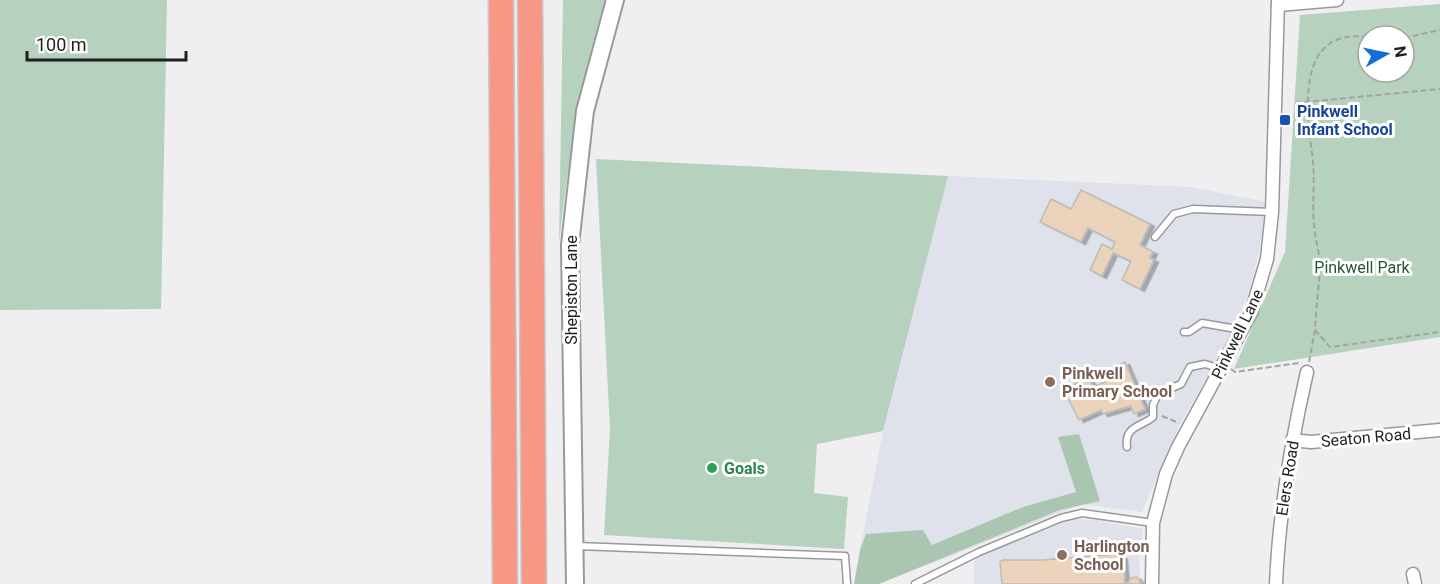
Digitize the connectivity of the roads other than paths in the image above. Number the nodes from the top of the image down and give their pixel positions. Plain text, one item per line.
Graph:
1 (501, 0) edge
2 (530, 0) edge
3 (615, 0) edge
4 (1337, 0) edge
5 (1278, 2) edge
6 (1272, 212) junction
7 (1155, 237) dead end
8 (1242, 330) junction
9 (1184, 332) dead end
10 (1223, 367) junction
11 (1307, 372) dead end
12 (1440, 430) edge
13 (1292, 440) junction
14 (1127, 447) dead end
15 (1153, 523) junction
16 (574, 546) junction
17 (505, 584) edge
18 (534, 584) edge
19 (575, 584) edge
20 (847, 584) edge
21 (915, 584) edge
22 (1152, 584) edge
23 (1276, 584) edge

1 - 17 highway
2 - 18 highway
3 - 16 street, Shepiston Lane
4 - 5 street
5 - 6 street, Pinkwell Lane
6 - 7 lane
6 - 8 street, Pinkwell Lane
8 - 9 lane
8 - 10 street, Pinkwell Lane
10 - 14 lane
10 - 15 street, Pinkwell Lane
11 - 13 street, Elers Road
12 - 13 street, Seaton Road
13 - 23 street, Elers Road
15 - 21 lane
15 - 22 street, Pinkwell Lane
16 - 19 street, Shepiston Lane
16 - 20 lane

